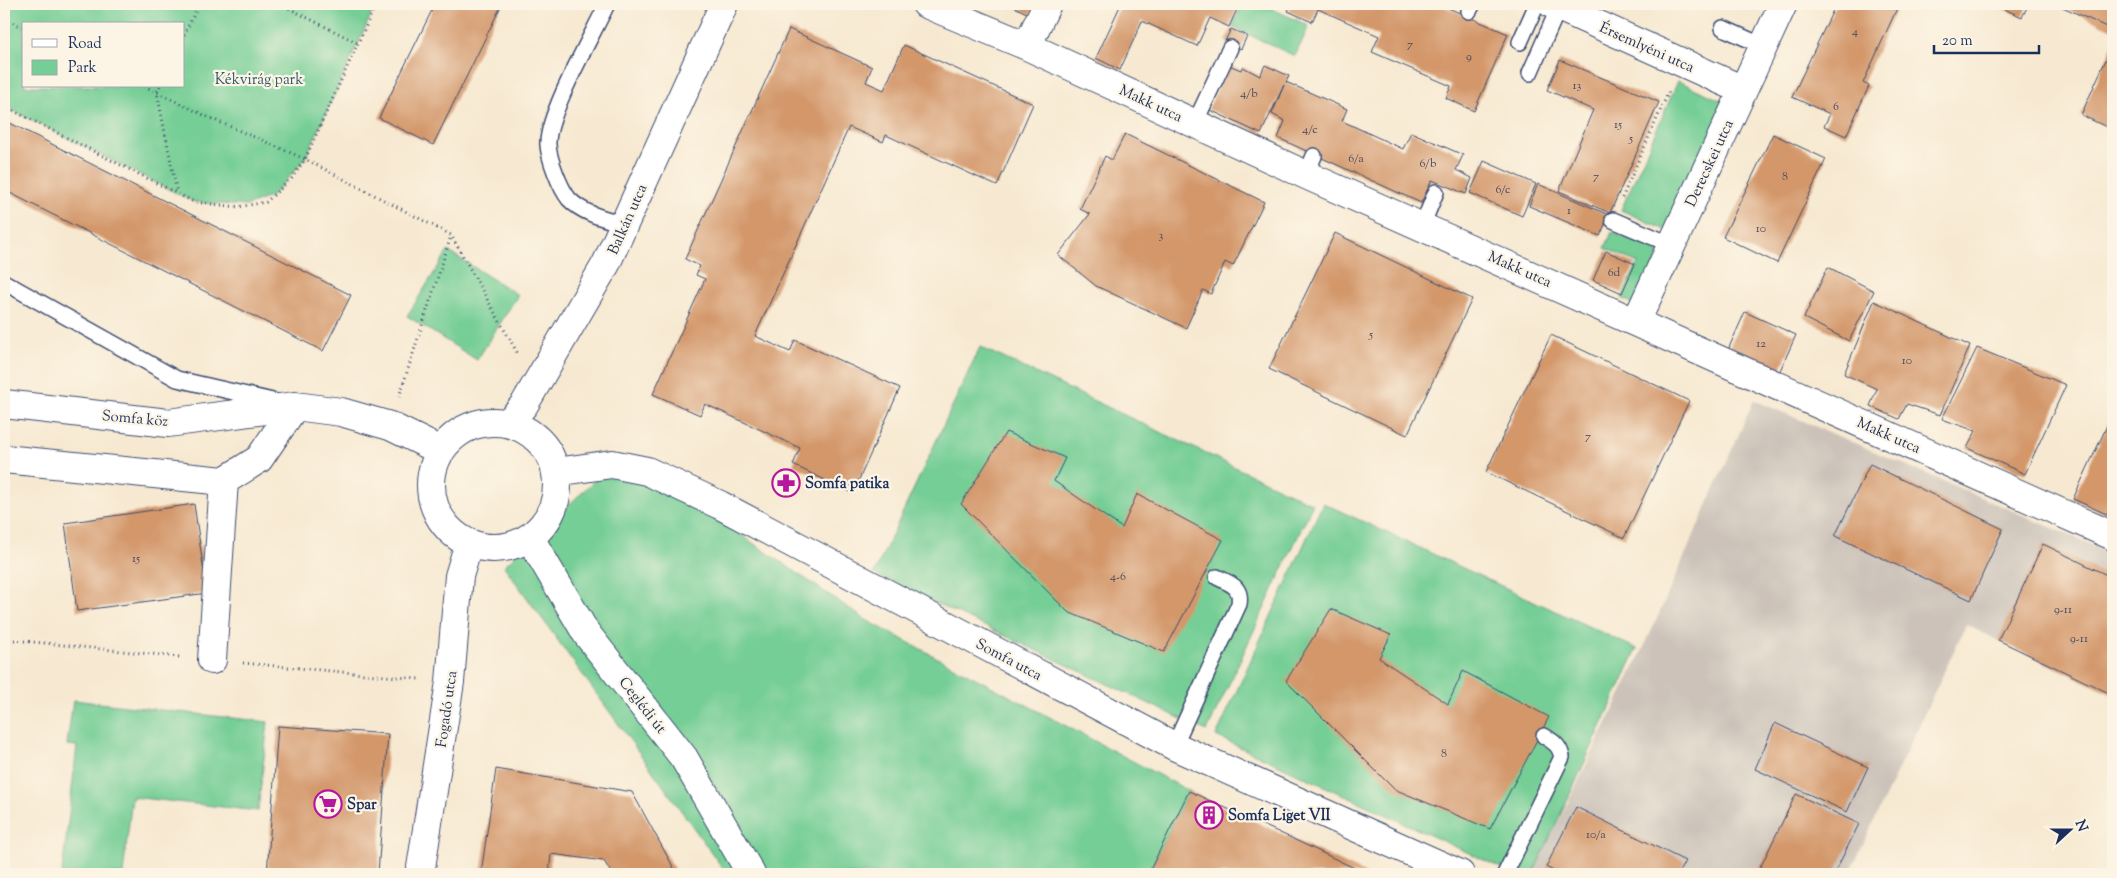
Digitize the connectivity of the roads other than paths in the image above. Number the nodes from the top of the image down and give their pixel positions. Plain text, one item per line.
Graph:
1 (607, 4) edge
2 (724, 4) edge
3 (926, 4) edge
4 (1047, 4) edge
5 (1783, 4) edge
6 (1568, 8) edge
7 (1723, 28) dead end
8 (1520, 42) dead end
9 (1027, 46) junction
10 (1763, 46) junction
11 (1230, 48) dead end
12 (1530, 73) dead end
13 (1743, 90) junction
14 (1195, 123) junction
15 (1436, 192) dead end
16 (1613, 220) road end
17 (624, 224) junction
18 (1422, 226) junction
19 (1672, 245) junction
20 (4, 282) edge
21 (1636, 322) junction
22 (4, 404) edge
23 (296, 406) junction
24 (508, 423) junction
25 (441, 451) junction
26 (4, 459) edge
27 (556, 472) junction
28 (224, 481) junction
29 (2113, 536) edge
30 (530, 538) junction
31 (469, 543) junction
32 (1217, 577) dead end
33 (212, 660) dead end
34 (1544, 736) dead end
35 (1174, 746) junction
36 (420, 874) edge
37 (751, 874) edge
38 (1460, 874) edge
39 (1505, 874) edge

1 - 17 lane
2 - 17 street, Balkán utca
3 - 9 street, Makk utca
4 - 9 street
5 - 10 street, Derecskei utca
6 - 8 lane
6 - 12 lane
6 - 13 street, Érsemlyéni utca
7 - 10 lane
9 - 14 street, Makk utca
10 - 13 street, Derecskei utca
11 - 14 lane
13 - 19 street, Derecskei utca
14 - 18 street, Makk utca
15 - 18 lane
16 - 19 lane
17 - 24 street, Balkán utca
18 - 21 street, Makk utca
19 - 21 street, Derecskei utca
20 - 23 lane
21 - 29 street, Makk utca
22 - 23 street, Somfa köz
23 - 25 street, Somfa köz
23 - 28 street
24 - 25 street
24 - 27 street
25 - 31 street
26 - 28 street
27 - 30 street
27 - 35 street, Somfa utca
28 - 33 street
30 - 31 street
30 - 37 street, Ceglédi út
31 - 36 street, Fogadó utca
32 - 35 lane
34 - 39 lane
35 - 38 street, Somfa utca

